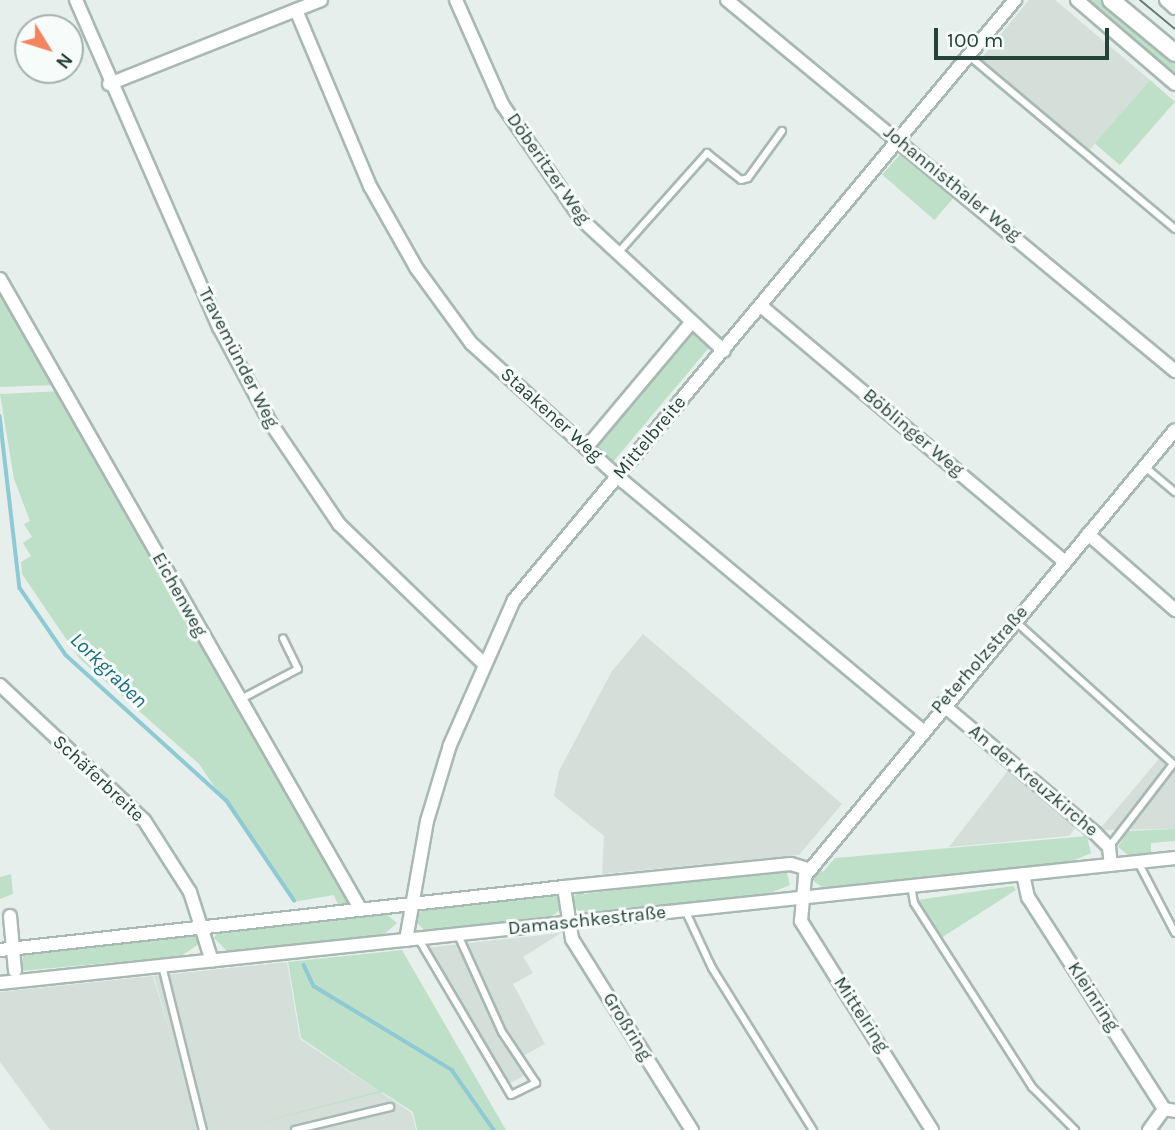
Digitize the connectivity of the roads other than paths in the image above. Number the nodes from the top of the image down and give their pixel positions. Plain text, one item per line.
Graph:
1 (76, 0) edge
2 (321, 0) edge
3 (456, 0) edge
4 (727, 0) edge
5 (1015, 0) edge
6 (1077, 0) edge
7 (1111, 0) edge
8 (1166, 0) edge
9 (1175, 8) edge
10 (296, 10) junction
11 (1175, 54) edge
12 (969, 57) junction
13 (109, 84) junction
14 (1175, 84) edge
15 (782, 131) dead end
16 (899, 141) junction
17 (1175, 229) edge
18 (616, 255) junction
19 (0, 279) edge
20 (761, 306) junction
21 (691, 323) junction
22 (724, 351) junction
23 (1175, 371) edge
24 (1175, 430) edge
25 (586, 448) junction
26 (1145, 467) junction
27 (618, 476) junction
28 (1175, 492) edge
29 (1088, 534) junction
30 (1064, 561) junction
31 (1175, 610) edge
32 (1014, 621) junction
33 (283, 638) dead end
34 (482, 662) junction
35 (0, 685) edge
36 (238, 700) junction
37 (943, 704) junction
38 (920, 729) junction
39 (1109, 847) junction
40 (1175, 858) edge
41 (1138, 862) junction
42 (1111, 864) junction
43 (807, 869) junction
44 (1023, 874) junction
45 (911, 886) junction
46 (564, 887) junction
47 (799, 898) junction
48 (408, 905) junction
49 (361, 910) junction
50 (685, 910) junction
51 (10, 916) dead end
52 (568, 922) junction
53 (204, 925) junction
54 (1175, 933) edge
55 (458, 935) junction
56 (412, 939) junction
57 (6, 949) edge
58 (212, 961) junction
59 (162, 966) junction
60 (16, 976) junction
61 (0, 983) edge
62 (390, 1107) dead end
63 (1170, 1110) edge
64 (203, 1130) edge
65 (295, 1130) edge
66 (692, 1130) edge
67 (813, 1130) edge
68 (932, 1130) edge
69 (1075, 1130) edge
70 (1149, 1130) edge

1 - 13 street, Travemünder Weg
2 - 10 street
3 - 18 street, Döberitzer Weg
4 - 16 street, Johannisthaler Weg
5 - 12 street, Mittelbreite
6 - 14 street
7 - 11 street
8 - 9 street
10 - 13 street
10 - 25 street, Staakener Weg
12 - 16 street, Mittelbreite
12 - 17 lane
13 - 34 street, Travemünder Weg
15 - 18 lane
16 - 20 street, Mittelbreite
16 - 23 street, Johannisthaler Weg
18 - 21 street, Döberitzer Weg
19 - 36 street, Eichenweg
20 - 22 street, Mittelbreite
20 - 30 street, Böblinger Weg
21 - 22 street, Döberitzer Weg
21 - 25 street
22 - 27 street, Mittelbreite
24 - 26 street, Peterholzstraße
25 - 27 street, Staakener Weg
26 - 28 lane
26 - 29 street, Peterholzstraße
27 - 34 street, Mittelbreite
27 - 38 street, Staakener Weg
29 - 30 street, Peterholzstraße
29 - 31 street
30 - 32 street, Peterholzstraße
32 - 37 street, Peterholzstraße
32 - 39 lane
33 - 36 lane
34 - 48 street, Mittelbreite
35 - 53 street, Schäferbreite
36 - 49 street, Eichenweg
37 - 38 street, Peterholzstraße
37 - 39 street, An der Kreuzkirche
38 - 43 street, Peterholzstraße
39 - 42 street, An der Kreuzkirche
40 - 41 street, Damaschkestraße
41 - 42 street, Damaschkestraße
41 - 54 lane
42 - 44 street, Damaschkestraße
43 - 46 street, Damaschkestraße
43 - 47 street, Peterholzstraße
44 - 45 street, Damaschkestraße
44 - 63 street, Kleinring
45 - 47 street, Damaschkestraße
45 - 69 lane
46 - 48 street, Damaschkestraße
46 - 52 street, Großring
47 - 50 street, Damaschkestraße
47 - 68 street, Mittelring
48 - 49 street, Damaschkestraße
48 - 56 street, Mittelbreite
49 - 53 street, Damaschkestraße
50 - 52 street, Damaschkestraße
50 - 67 lane
51 - 57 street
52 - 55 street, Damaschkestraße
52 - 66 street, Großring
53 - 57 street, Damaschkestraße
53 - 58 street, Schäferbreite
55 - 56 street, Damaschkestraße
55 - 56 lane
56 - 58 street, Damaschkestraße
57 - 60 street
58 - 59 street, Damaschkestraße
59 - 60 street, Damaschkestraße
59 - 64 lane
60 - 61 street, Damaschkestraße
62 - 65 lane
63 - 70 street

